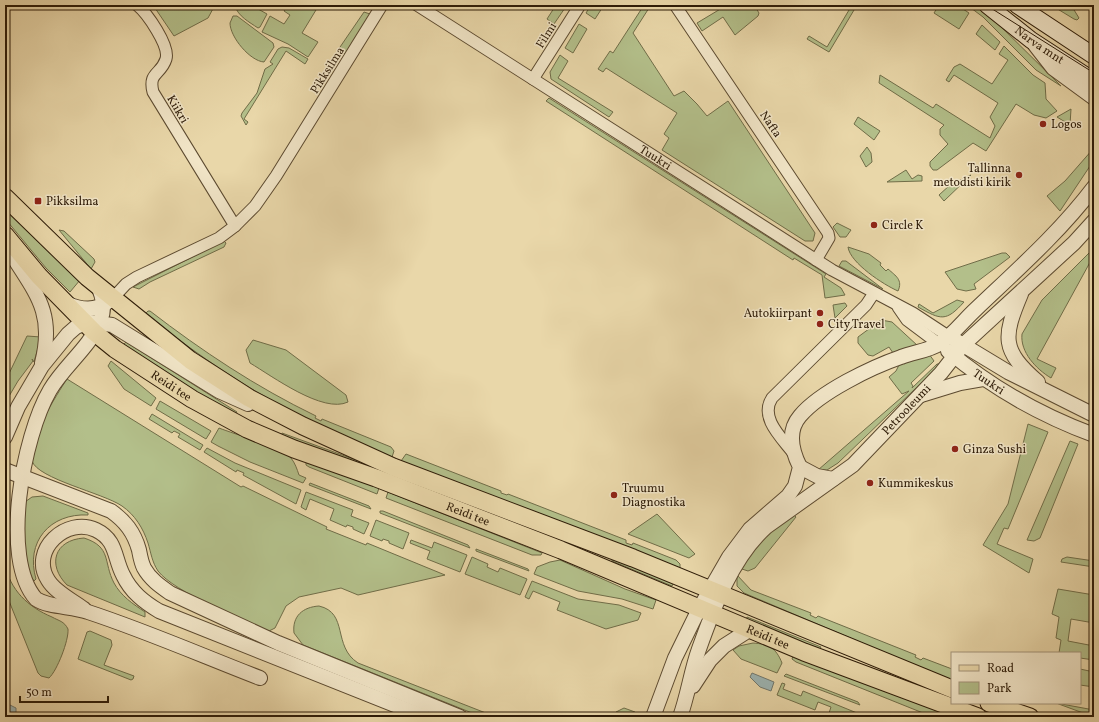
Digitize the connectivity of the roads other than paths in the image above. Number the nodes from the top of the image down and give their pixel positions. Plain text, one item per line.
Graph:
1 (137, 5) edge
2 (382, 5) edge
3 (417, 5) edge
4 (580, 5) edge
5 (675, 5) edge
6 (987, 5) edge
7 (1017, 5) edge
8 (1031, 40) junction
9 (1094, 56) edge
10 (533, 79) junction
11 (1094, 80) edge
12 (1094, 98) edge
13 (1094, 187) edge
14 (5, 197) edge
15 (1094, 221) edge
16 (235, 226) junction
17 (5, 235) edge
18 (5, 243) edge
19 (816, 260) junction
20 (1023, 289) junction
21 (874, 293) junction
22 (108, 302) junction
23 (68, 304) junction
24 (93, 326) junction
25 (944, 340) junction
26 (963, 345) junction
27 (954, 357) junction
28 (42, 366) junction
29 (983, 379) junction
30 (1052, 394) junction
31 (920, 396) junction
32 (1094, 415) edge
33 (303, 426) junction
34 (1094, 435) edge
35 (5, 437) edge
36 (794, 454) junction
37 (800, 467) junction
38 (11, 472) edge
39 (833, 478) junction
40 (716, 592) junction
41 (87, 611) junction
42 (706, 612) junction
43 (749, 630) junction
44 (278, 643) junction
45 (264, 654) junction
46 (260, 678) dead end
47 (951, 689) edge
48 (688, 695) junction
49 (992, 704) edge
50 (425, 717) edge
51 (460, 717) edge
52 (653, 717) edge
53 (680, 717) edge
54 (978, 717) edge
55 (1030, 717) edge

1 - 16 street, Kiikri
2 - 16 street, Pikksilma
3 - 10 street, Tuukri
4 - 10 street, Filmi
5 - 19 street, Nafta
6 - 8 main road, Narva mnt
7 - 9 main road, Narva mnt
8 - 11 main road, Narva mnt
8 - 12 street
10 - 19 street, Tuukri
13 - 25 street
14 - 22 main road, Reidi tee
15 - 20 street, Petrooleumi
16 - 22 street, Pikksilma
17 - 23 main road, Reidi tee
18 - 28 street
19 - 21 street, Tuukri
20 - 26 street, Petrooleumi
20 - 30 street
21 - 25 street, Tuukri
21 - 36 street
22 - 23 street
22 - 24 street
22 - 33 main road, Reidi tee
23 - 24 main road, Reidi tee
24 - 28 street
24 - 33 street
24 - 38 street
24 - 42 main road, Reidi tee
25 - 26 street, Tuukri
25 - 27 street, Tuukri
25 - 36 street
26 - 27 street, Petrooleumi
26 - 30 street, Tuukri
27 - 29 street, Tuukri
27 - 31 street, Petrooleumi
28 - 35 street
29 - 31 street
29 - 34 street, Tuukri
30 - 32 street, Tuukri
31 - 39 street, Petrooleumi
33 - 40 main road, Reidi tee
36 - 37 street
37 - 39 street
37 - 40 street
38 - 41 street
38 - 44 street
39 - 40 street, Petrooleumi
40 - 42 street
40 - 47 main road, Reidi tee
41 - 45 street
41 - 46 street
42 - 43 main road, Reidi tee
42 - 48 street
42 - 52 street
43 - 48 street
43 - 54 main road, Reidi tee
44 - 45 street
44 - 51 street
45 - 50 street
48 - 53 street
49 - 55 main road

